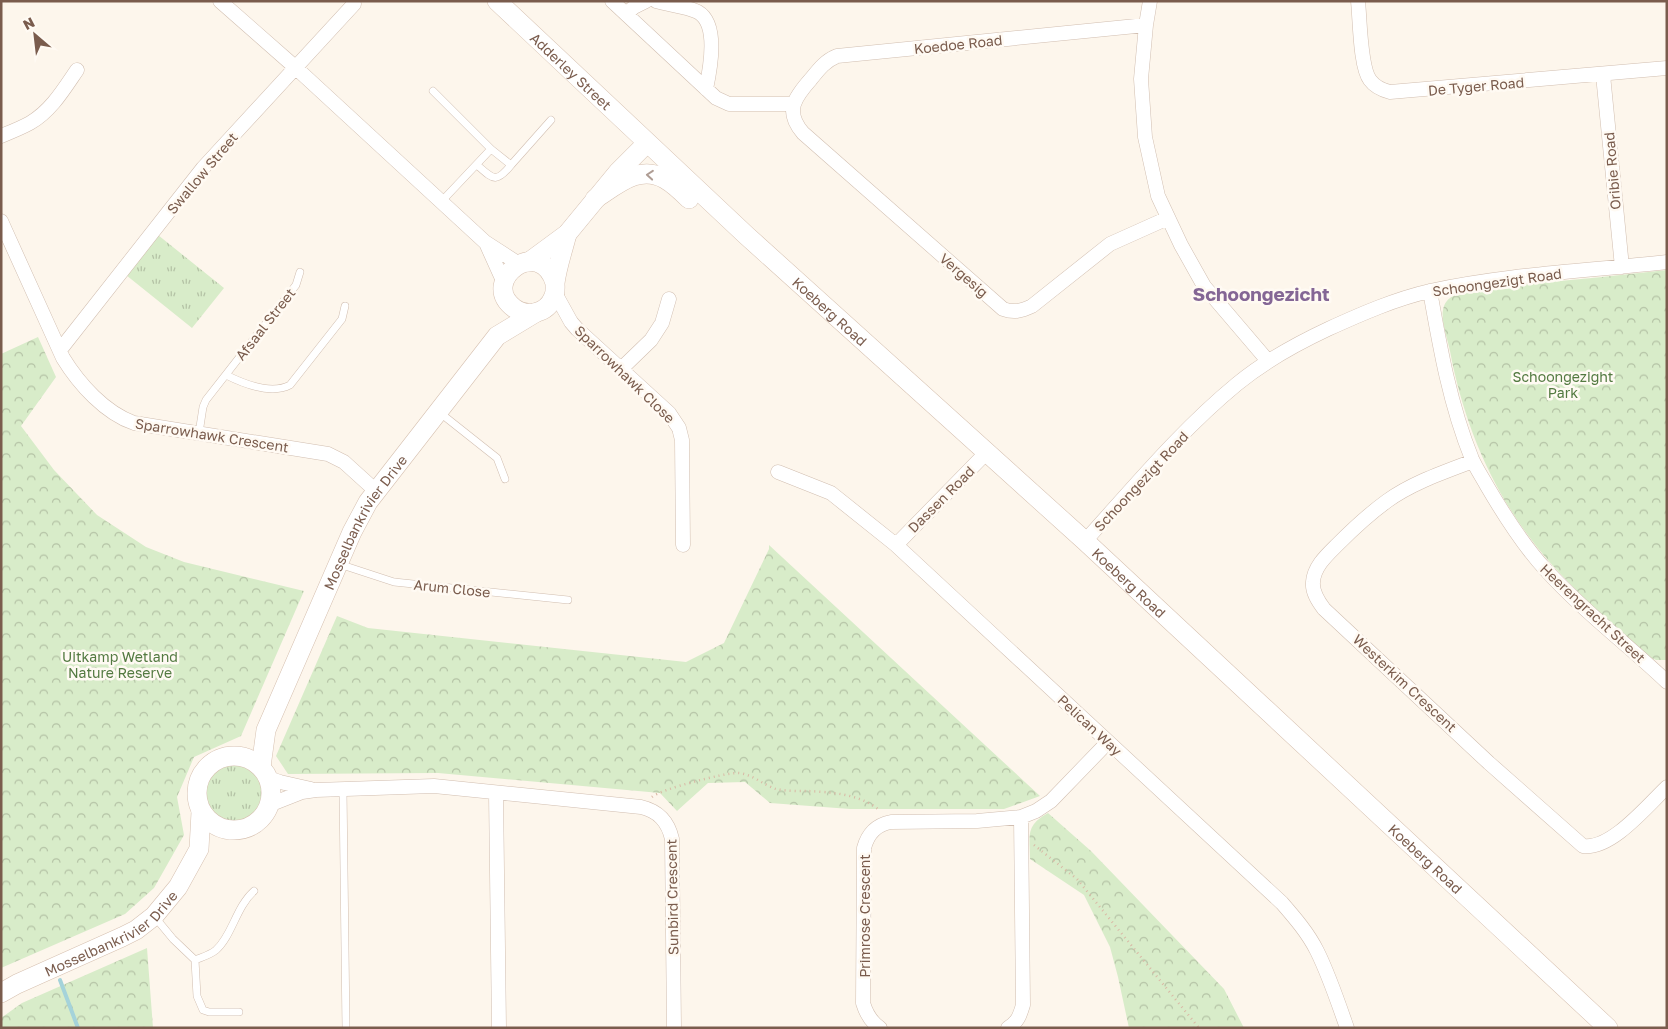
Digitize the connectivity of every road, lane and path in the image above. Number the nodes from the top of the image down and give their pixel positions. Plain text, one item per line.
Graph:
1 (220, 1) edge
2 (497, 1) edge
3 (612, 1) edge
4 (646, 1) edge
5 (656, 1) edge
6 (1150, 1) edge
7 (1358, 1) edge
8 (354, 4) dead end
9 (626, 14) junction
10 (1146, 25) junction
11 (295, 67) junction
12 (1667, 68) edge
13 (77, 70) dead end
14 (1603, 75) junction
15 (706, 89) junction
16 (433, 91) dead end
17 (793, 104) junction
18 (550, 120) dead end
19 (1, 136) edge
20 (646, 143) junction
21 (491, 149) junction
22 (477, 165) junction
23 (510, 165) junction
24 (595, 199) junction
25 (441, 202) junction
26 (1168, 218) junction
27 (1, 220) edge
28 (567, 234) junction
29 (747, 236) junction
30 (485, 242) junction
31 (1667, 262) edge
32 (524, 263) junction
33 (1622, 267) junction
34 (300, 272) dead end
35 (555, 288) junction
36 (504, 290) junction
37 (1430, 291) junction
38 (668, 299) dead end
39 (345, 306) dead end
40 (538, 312) junction
41 (571, 322) junction
42 (497, 336) junction
43 (60, 350) junction
44 (1268, 362) junction
45 (621, 369) junction
46 (226, 374) junction
47 (438, 411) junction
48 (199, 433) junction
49 (986, 453) junction
50 (1473, 461) junction
51 (778, 472) dead end
52 (505, 479) dead end
53 (376, 491) junction
54 (1085, 541) junction
55 (683, 545) dead end
56 (896, 545) junction
57 (338, 564) junction
58 (568, 600) dead end
59 (1666, 679) edge
60 (266, 730) junction
61 (1108, 742) junction
62 (239, 756) junction
63 (264, 773) junction
64 (1667, 788) edge
65 (316, 790) junction
66 (343, 790) junction
67 (496, 793) junction
68 (269, 805) junction
69 (641, 807) junction
70 (201, 812) junction
71 (1021, 817) junction
72 (891, 822) junction
73 (233, 831) junction
74 (1021, 835) junction
75 (199, 849) junction
76 (254, 891) dead end
77 (154, 916) junction
78 (195, 960) junction
79 (1, 993) edge
80 (239, 1012) dead end
81 (346, 1028) edge
82 (499, 1028) edge
83 (674, 1028) edge
84 (880, 1028) edge
85 (1008, 1028) edge
86 (1199, 1028) edge
87 (1347, 1028) edge
88 (1608, 1028) edge

1 - 11 street
2 - 20 main road, Adderley Street
3 - 9 street
4 - 9 street
5 - 15 street
6 - 10 street
7 - 14 street, De Tyger Road
8 - 11 street, Swallow Street
9 - 15 street
10 - 17 street, Koedoe Road
10 - 26 street
11 - 25 street
11 - 43 street, Swallow Street
12 - 14 street, De Tyger Road
13 - 19 street
14 - 33 street, Oribie Road
15 - 17 street
16 - 21 lane
17 - 26 street, Vergesig
18 - 23 lane
20 - 24 main road, Mosselbankrivier Drive
20 - 29 main road, Koeberg Road
21 - 22 lane
21 - 23 lane
22 - 23 lane
22 - 25 lane
24 - 28 main road, Mosselbankrivier Drive
29 -> 24 main road
25 - 30 street
26 - 44 street
27 - 43 street, Sparrowhawk Crescent
28 - 32 main road, Mosselbankrivier Drive
28 - 35 main road, Mosselbankrivier Drive
29 - 49 main road, Koeberg Road
30 - 32 street
30 - 36 street
31 - 33 street, Schoongezigt Road
32 - 35 main road
32 - 36 main road, Mosselbankrivier Drive
33 - 37 street, Schoongezigt Road
34 - 46 lane, Afsaal Street
35 - 40 main road, Mosselbankrivier Drive
35 - 41 street, Sparrowhawk Close
36 - 40 main road
36 - 42 main road, Mosselbankrivier Drive
37 - 44 street, Schoongezigt Road
37 - 50 street, Heerengracht Street
38 - 45 street
39 - 46 lane, Afsaal Street
40 - 41 street, Sparrowhawk Close
40 - 42 main road, Mosselbankrivier Drive
41 - 45 street, Sparrowhawk Close
42 - 47 main road, Mosselbankrivier Drive
43 - 48 street, Sparrowhawk Crescent
44 - 54 street, Schoongezigt Road
45 - 55 street, Sparrowhawk Close
46 - 48 lane, Afsaal Street
47 - 52 lane
47 - 53 main road, Mosselbankrivier Drive
48 - 53 street, Sparrowhawk Crescent
49 - 54 main road, Koeberg Road
49 - 56 street, Dassen Road
50 - 59 street, Heerengracht Street
50 - 64 street, Westerkim Crescent
51 - 56 street, Pelican Way
53 - 57 main road, Mosselbankrivier Drive
54 - 88 main road, Koeberg Road
56 - 61 street, Pelican Way
57 - 58 lane, Arum Close
57 - 60 main road, Mosselbankrivier Drive
60 - 62 main road, Mosselbankrivier Drive
60 - 63 main road, Mosselbankrivier Drive
61 - 71 street
61 - 87 street, Pelican Way
62 - 63 main road
62 - 70 main road, Mosselbankrivier Drive
63 - 65 street, Sunbird Crescent
63 - 68 main road, Mosselbankrivier Drive
65 - 66 street, Sunbird Crescent
65 - 68 street, Sunbird Crescent
66 - 67 street, Sunbird Crescent
66 - 81 lane
67 - 69 street, Sunbird Crescent
67 - 82 street
68 - 73 main road
69 - 72 path
69 - 83 street, Sunbird Crescent
70 - 73 main road
70 - 75 main road, Mosselbankrivier Drive
71 - 72 street
71 - 74 street
72 - 84 street, Primrose Crescent
73 - 75 main road
74 - 85 street
74 - 86 path
75 - 77 main road, Mosselbankrivier Drive
76 - 78 lane
77 - 78 lane
77 - 79 main road, Mosselbankrivier Drive
78 - 80 lane

